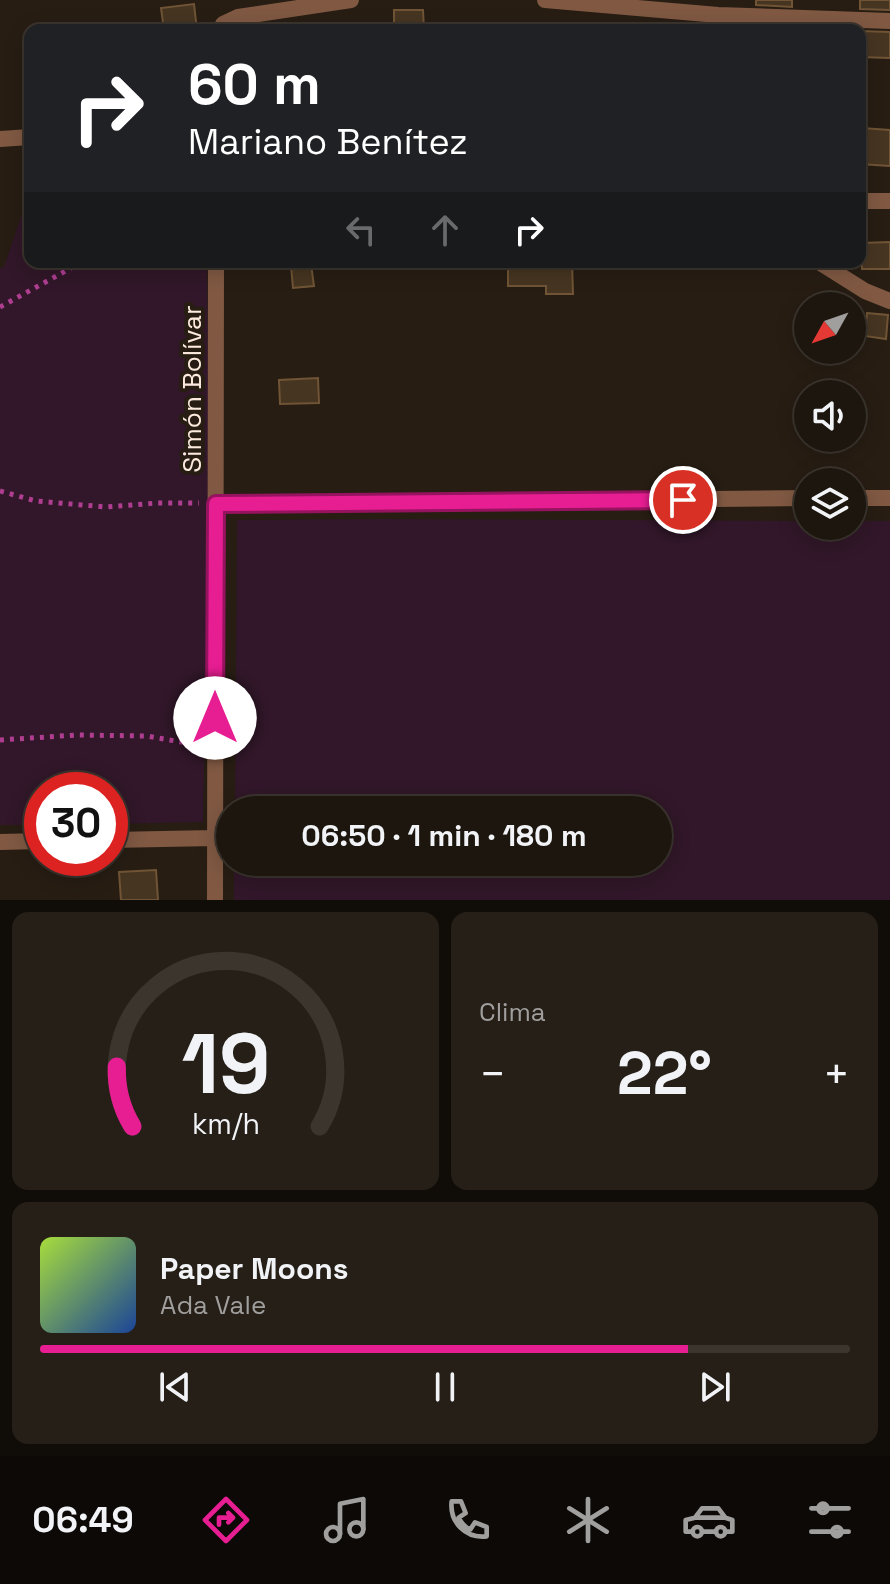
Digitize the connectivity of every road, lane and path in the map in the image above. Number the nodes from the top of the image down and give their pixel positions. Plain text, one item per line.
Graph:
1 (351, 0) edge
2 (545, 0) edge
3 (890, 21) edge
4 (227, 24) edge
5 (24, 137) edge
6 (0, 139) edge
7 (866, 201) edge
8 (890, 201) edge
9 (71, 268) edge
10 (216, 268) edge
11 (829, 268) edge
12 (890, 301) edge
13 (0, 307) edge
14 (0, 491) edge
15 (794, 498) edge
16 (866, 498) edge
17 (890, 498) edge
18 (216, 504) junction
19 (0, 740) edge
20 (215, 748) junction
21 (215, 838) junction
22 (128, 840) edge
23 (24, 841) edge
24 (0, 842) edge
25 (215, 900) edge

1 - 4 street
2 - 3 street
5 - 6 street
7 - 8 street
9 - 13 path
10 - 18 street, Simón Bolívar
11 - 12 street
14 - 18 path
15 - 18 street
16 - 17 street
18 - 20 street, Simón Bolívar
19 - 20 path
20 - 21 street, Simón Bolívar
21 - 22 street
21 - 25 street, Simón Bolívar
23 - 24 street

